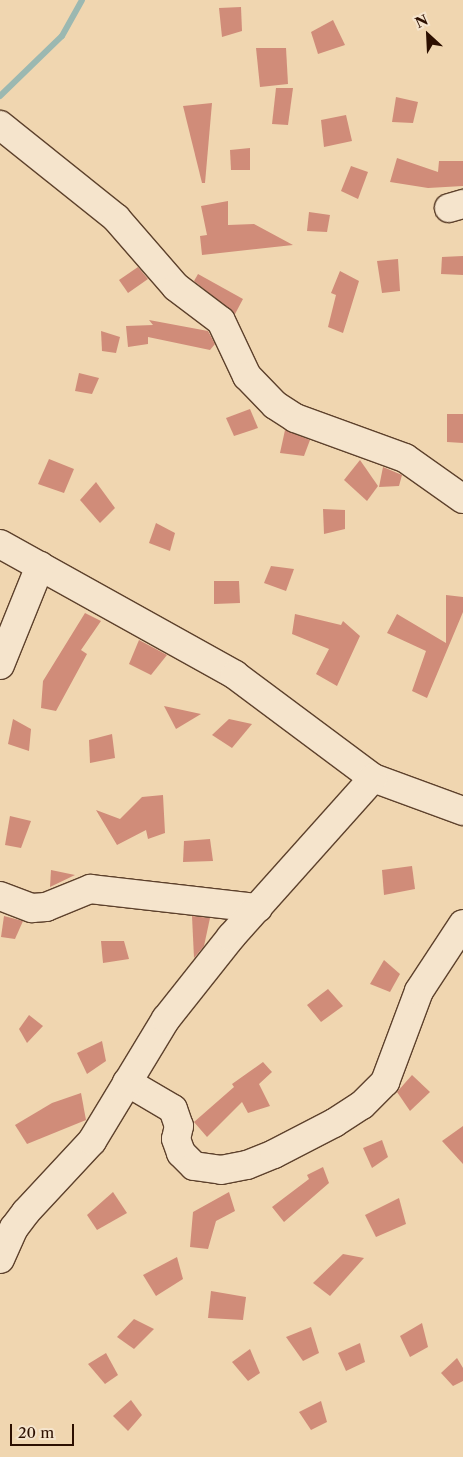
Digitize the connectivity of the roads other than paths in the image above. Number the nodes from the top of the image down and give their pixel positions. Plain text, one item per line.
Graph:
1 (0, 125) edge
2 (463, 499) edge
3 (0, 544) edge
4 (40, 566) junction
5 (0, 665) edge
6 (373, 778) junction
7 (463, 811) edge
8 (0, 896) edge
9 (258, 908) junction
10 (463, 924) edge
11 (127, 1082) junction
12 (0, 1259) edge

1 - 2 street
3 - 4 street
4 - 5 street
4 - 6 street
6 - 7 street
6 - 9 street
8 - 9 street
9 - 11 street
10 - 11 street
11 - 12 street

